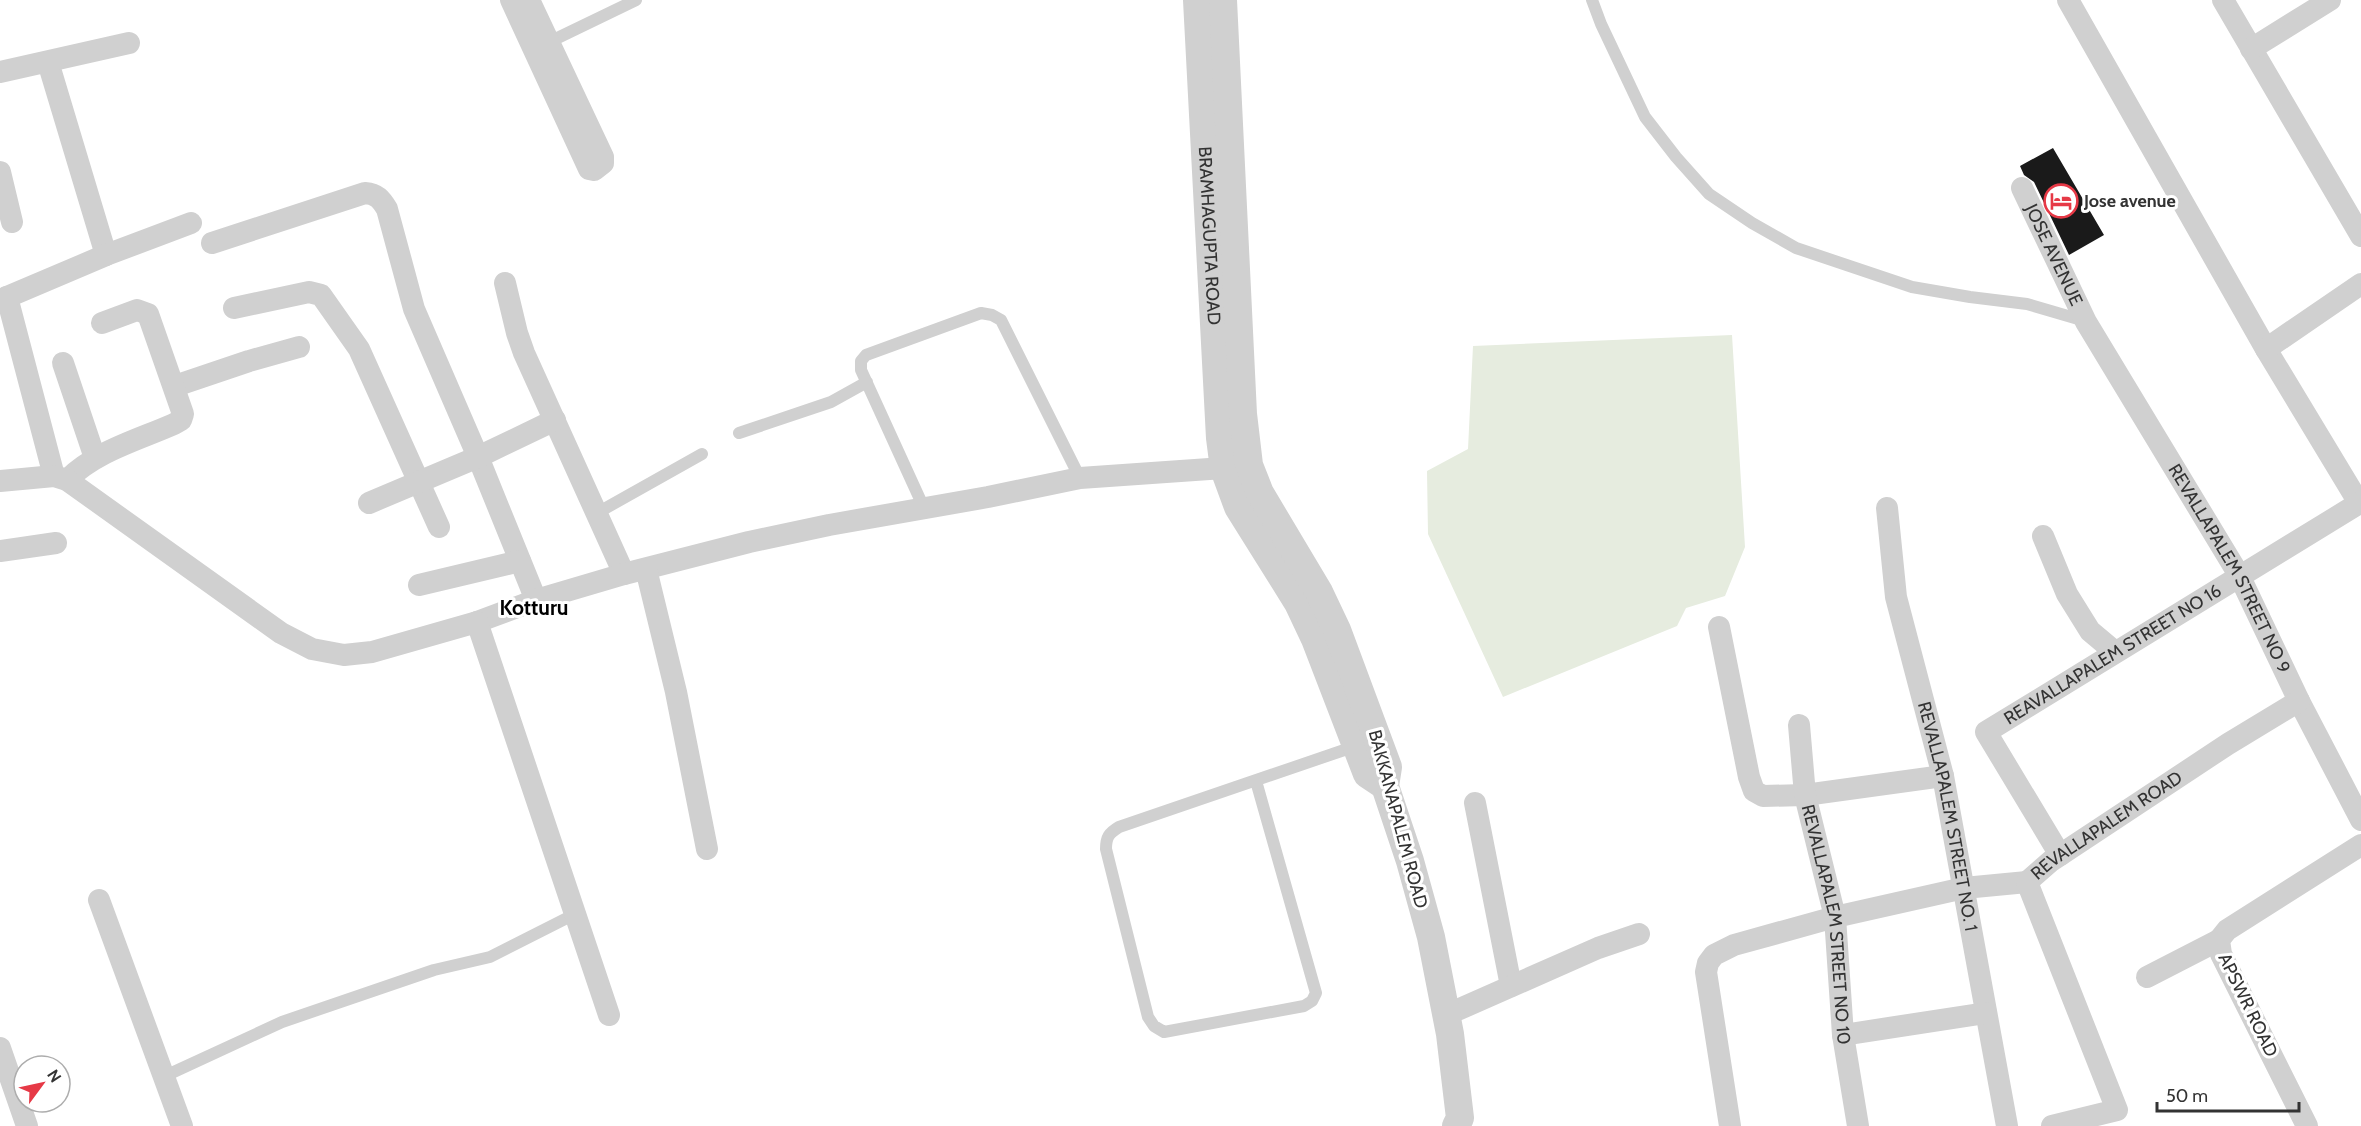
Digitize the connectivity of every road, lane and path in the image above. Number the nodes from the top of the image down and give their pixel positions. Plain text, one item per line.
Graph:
1 (511, 0) edge
2 (529, 0) edge
3 (636, 0) edge
4 (1197, 0) edge
5 (1223, 0) edge
6 (1592, 0) edge
7 (2068, 0) edge
8 (2223, 0) edge
9 (2330, 0) edge
10 (129, 43) dead end
11 (541, 46) junction
12 (2251, 50) junction
13 (48, 62) junction
14 (0, 72) edge
15 (0, 172) edge
16 (2022, 188) dead end
17 (12, 222) dead end
18 (190, 223) dead end
19 (2361, 236) edge
20 (212, 243) dead end
21 (106, 255) junction
22 (505, 283) dead end
23 (2361, 284) edge
24 (4, 299) edge
25 (234, 308) dead end
26 (2086, 322) junction
27 (102, 323) dead end
28 (299, 347) dead end
29 (2266, 349) junction
30 (63, 363) dead end
31 (867, 382) junction
32 (175, 386) junction
33 (555, 420) junction
34 (739, 433) dead end
35 (702, 454) dead end
36 (478, 457) junction
37 (94, 458) junction
38 (1237, 467) junction
39 (60, 478) junction
40 (1080, 478) junction
41 (0, 481) edge
42 (419, 482) junction
43 (369, 503) dead end
44 (2360, 503) edge
45 (924, 508) junction
46 (1887, 508) dead end
47 (597, 513) junction
48 (439, 527) dead end
49 (2043, 536) dead end
50 (56, 543) dead end
51 (0, 551) edge
52 (520, 561) junction
53 (635, 572) junction
54 (2239, 575) junction
55 (419, 585) dead end
56 (536, 600) junction
57 (477, 622) junction
58 (1719, 627) dead end
59 (2115, 652) junction
60 (2299, 701) junction
61 (1799, 725) dead end
62 (1356, 747) junction
63 (1943, 776) junction
64 (1256, 781) junction
65 (1385, 786) junction
66 (1805, 795) junction
67 (1475, 803) dead end
68 (2361, 820) edge
69 (2361, 845) edge
70 (707, 849) dead end
71 (2060, 855) junction
72 (2027, 882) junction
73 (1964, 888) junction
74 (99, 900) dead end
75 (575, 914) junction
76 (1836, 917) junction
77 (1639, 934) dead end
78 (2219, 940) junction
79 (2147, 977) dead end
80 (1511, 986) junction
81 (1986, 1013) junction
82 (609, 1015) dead end
83 (1446, 1015) junction
84 (1843, 1035) junction
85 (0, 1048) edge
86 (4, 1076) edge
87 (165, 1076) junction
88 (2122, 1118) edge
89 (1461, 1124) edge
90 (27, 1126) edge
91 (182, 1126) edge
92 (1730, 1126) edge
93 (1858, 1126) edge
94 (2007, 1126) edge
95 (2052, 1126) edge
96 (2307, 1126) edge

1 - 11 street
2 - 11 street
3 - 11 lane
4 - 38 street, BRAMHAGUPTA ROAD
5 - 38 street, BRAMHAGUPTA ROAD
6 - 26 lane
7 - 29 street
8 - 12 street
9 - 12 street
10 - 13 street
12 - 19 street
13 - 14 street
13 - 21 street
15 - 17 street
16 - 26 street, JOSE AVENUE
18 - 21 street
20 - 36 street
21 - 24 street
22 - 33 street
23 - 29 street
24 - 39 street
25 - 42 street
26 - 54 street, REVALLAPALEM STREET NO 9
27 - 32 street
28 - 32 street
29 - 44 street
30 - 37 street
31 - 34 lane
31 - 40 lane
31 - 45 lane
32 - 37 street
33 - 36 street
33 - 47 street
35 - 47 lane
36 - 42 street
36 - 52 street
37 - 39 street
38 - 40 street
38 - 62 street
38 - 65 street, BAKKANAPALEM ROAD
39 - 41 street
39 - 57 street
40 - 45 street
42 - 43 street
42 - 48 street
44 - 54 street, REAVALLAPALEM STREET NO 16
45 - 53 street
46 - 63 street, REVALLAPALEM STREET NO. 1
47 - 53 street
49 - 59 street
50 - 51 street
52 - 55 street
52 - 56 street
53 - 56 street
53 - 70 street
54 - 59 street, REAVALLAPALEM STREET NO 16
54 - 60 street, REVALLAPALEM STREET NO 9
56 - 57 street
57 - 75 street
58 - 66 street
59 - 71 street, REAVALLAPALEM STREET NO 16
60 - 68 street, REVALLAPALEM STREET NO 9
60 - 71 street, REVALLAPALEM ROAD
61 - 66 street, REVALLAPALEM STREET NO 10
62 - 64 lane
62 - 65 street
63 - 66 street
63 - 73 street, REVALLAPALEM STREET NO. 1
64 - 64 lane
65 - 83 street, BAKKANAPALEM ROAD
66 - 76 street, REVALLAPALEM STREET NO 10
67 - 80 street
69 - 78 street, APSWR ROAD
71 - 72 street, REVALLAPALEM ROAD
72 - 73 street
72 - 88 street, REVALLAPALEM ROAD
73 - 76 street
73 - 81 street, REVALLAPALEM STREET NO. 1
74 - 87 street
75 - 82 street
75 - 87 lane
76 - 84 street, REVALLAPALEM STREET NO 10
76 - 92 street
77 - 80 street
78 - 79 street
78 - 96 street, APSWR ROAD
80 - 83 street
81 - 84 street
81 - 94 street, REVALLAPALEM STREET NO. 1
83 - 89 street, BAKKANAPALEM ROAD
84 - 93 street, REVALLAPALEM STREET NO 10
85 - 86 street
86 - 90 street
87 - 91 street
88 - 95 street, REVALLAPALEM ROAD

